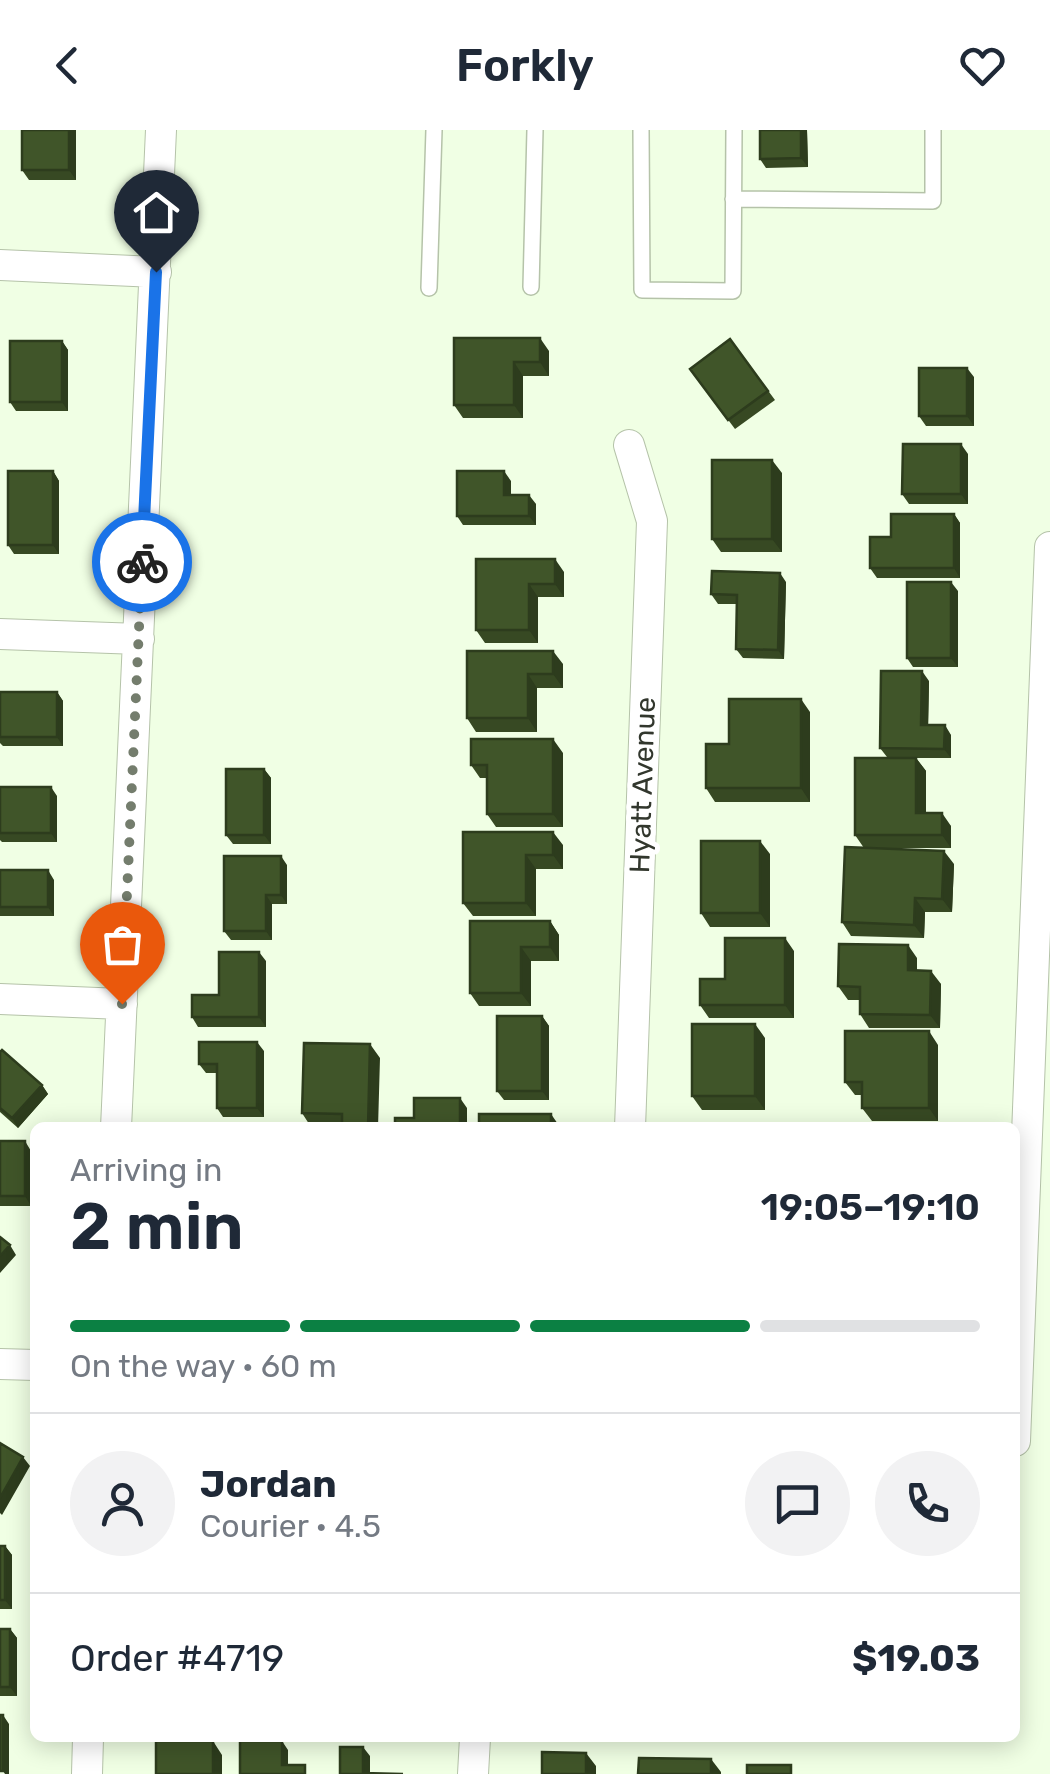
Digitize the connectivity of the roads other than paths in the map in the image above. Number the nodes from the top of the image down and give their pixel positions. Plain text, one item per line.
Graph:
1 (162, 130) edge
2 (434, 130) edge
3 (535, 130) edge
4 (641, 130) edge
5 (734, 130) edge
6 (933, 130) edge
7 (733, 199) junction
8 (0, 265) edge
9 (156, 272) junction
10 (530, 287) dead end
11 (429, 288) dead end
12 (629, 446) dead end
13 (1050, 546) edge
14 (1049, 593) edge
15 (0, 634) edge
16 (139, 639) junction
17 (0, 999) edge
18 (122, 1004) junction
19 (116, 1122) edge
20 (630, 1122) edge
21 (1020, 1251) edge
22 (0, 1364) edge
23 (30, 1365) edge
24 (88, 1742) edge
25 (475, 1742) edge
26 (87, 1774) edge
27 (473, 1774) edge

1 - 9 street
2 - 11 lane
3 - 10 lane
4 - 7 lane
5 - 7 lane
6 - 7 lane
8 - 9 street
9 - 16 street
12 - 20 street, Hyatt Avenue
13 - 14 street
14 - 21 street
15 - 16 street
16 - 18 street
17 - 18 street
18 - 19 street
22 - 23 street
24 - 26 street
25 - 27 street

